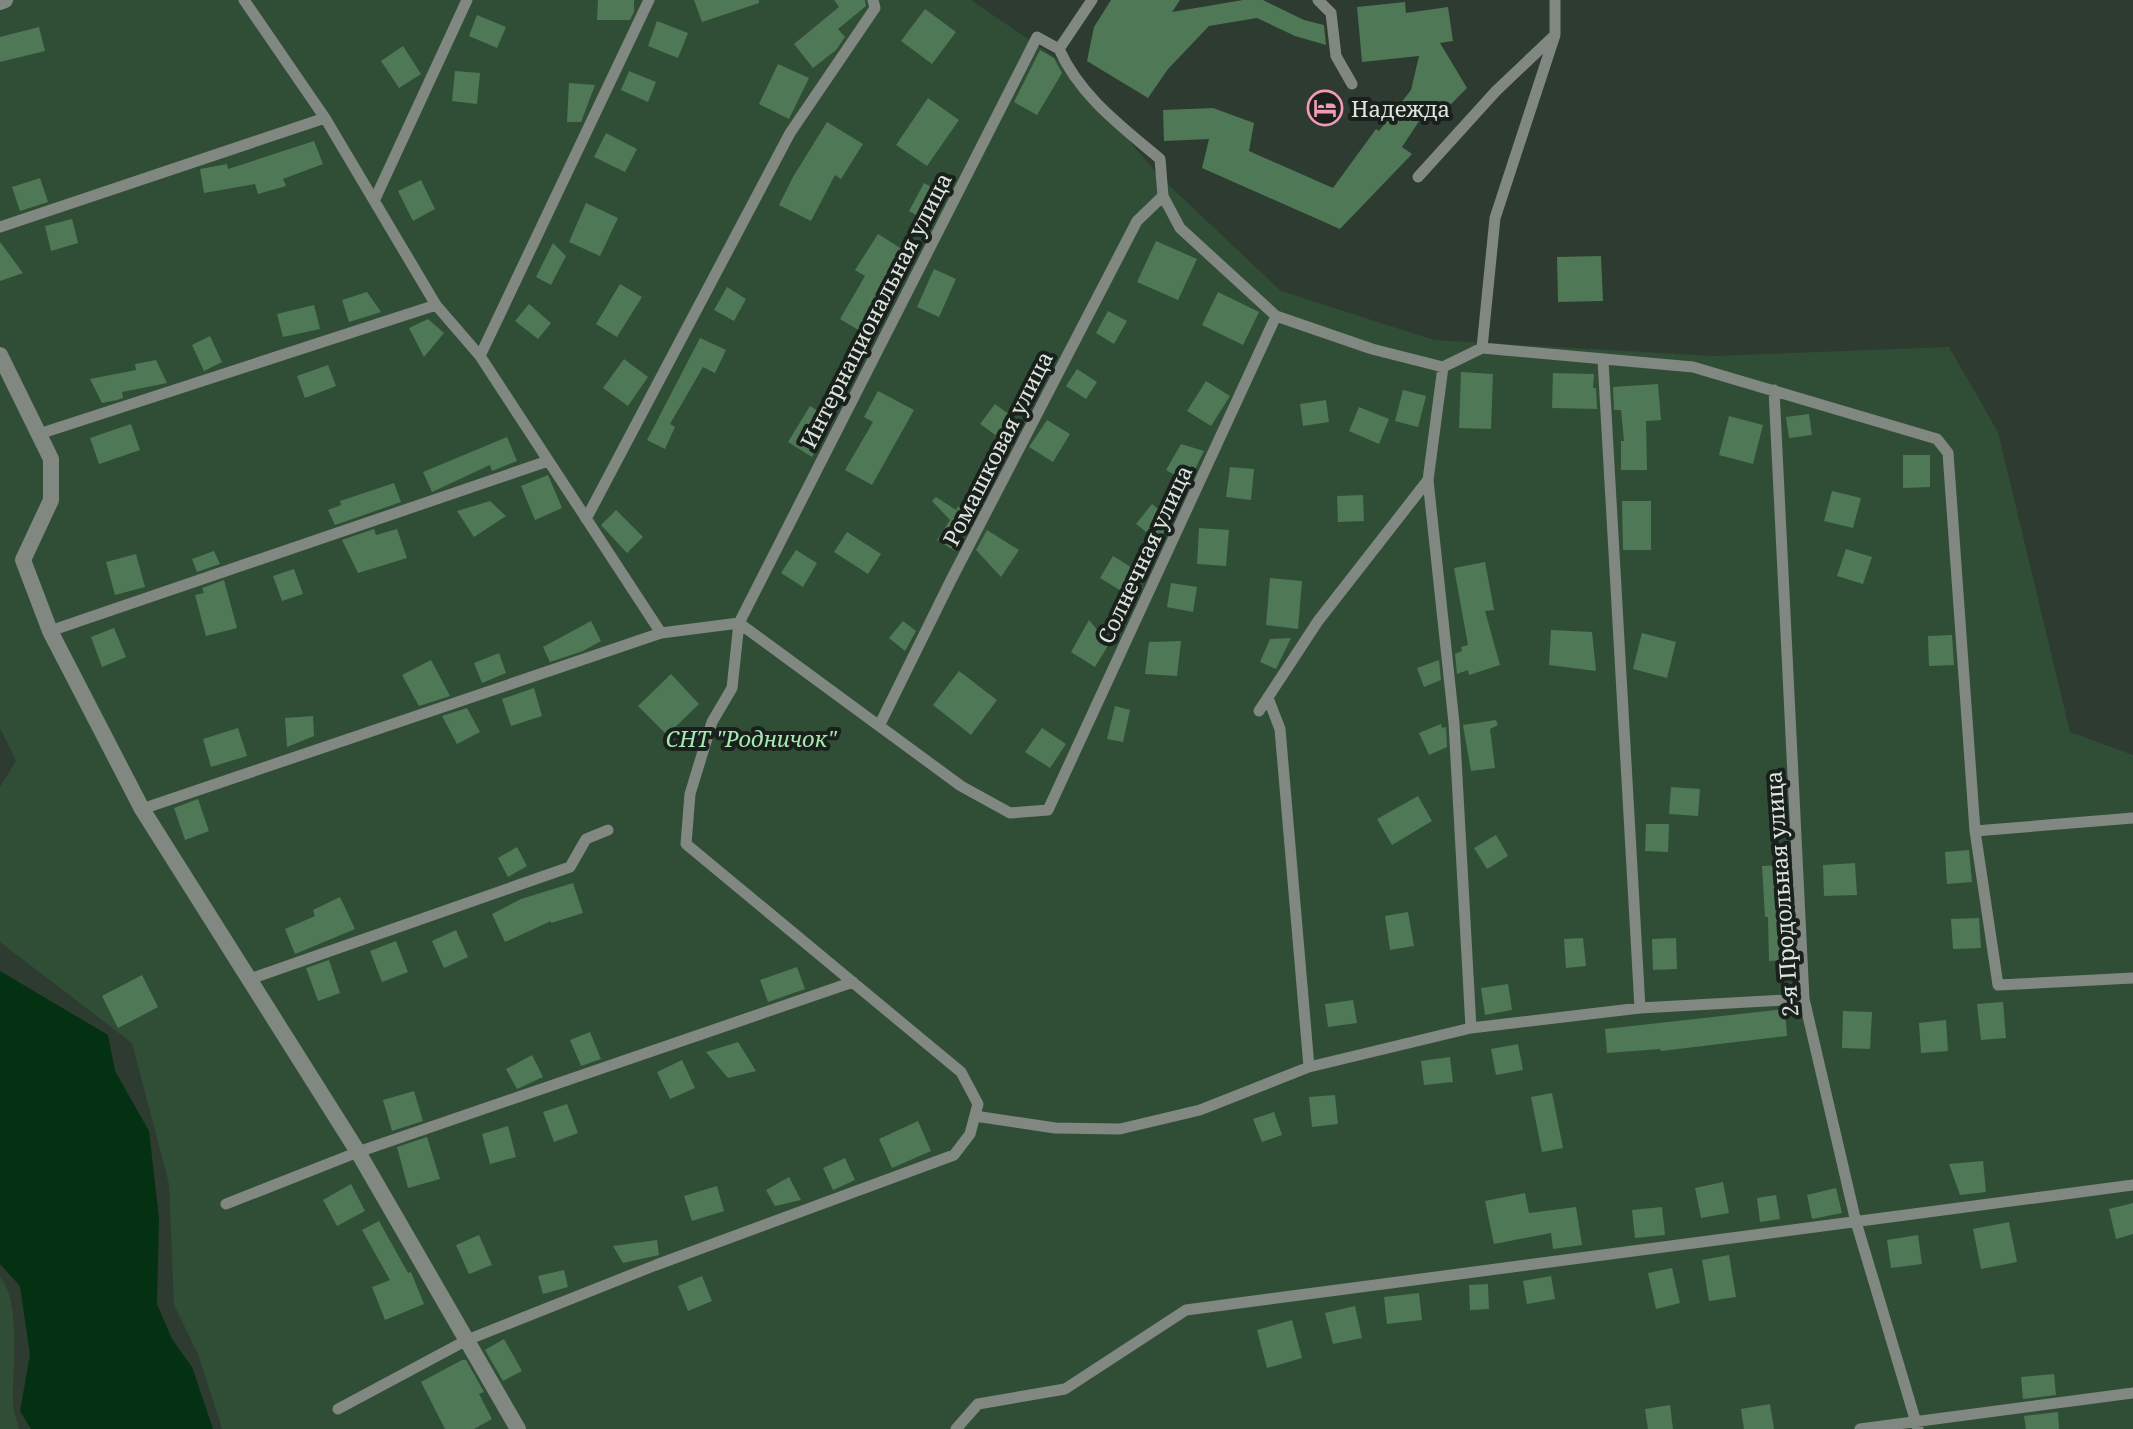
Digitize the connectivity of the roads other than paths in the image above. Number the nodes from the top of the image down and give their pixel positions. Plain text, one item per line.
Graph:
1 (244, 0) edge
2 (467, 0) edge
3 (649, 0) edge
4 (873, 0) edge
5 (1092, 0) edge
6 (1318, 0) edge
7 (1555, 0) edge
8 (1555, 35) junction
9 (1059, 49) junction
10 (1352, 84) dead end
11 (325, 118) junction
12 (1418, 177) dead end
13 (1163, 196) junction
14 (375, 199) junction
15 (0, 227) edge
16 (436, 305) junction
17 (1276, 316) junction
18 (1482, 348) junction
19 (0, 355) edge
20 (480, 356) junction
21 (1603, 360) junction
22 (1443, 367) junction
23 (1774, 390) junction
24 (39, 434) junction
25 (548, 461) junction
26 (1428, 480) junction
27 (586, 519) junction
28 (739, 623) junction
29 (50, 631) junction
30 (661, 633) junction
31 (1268, 698) junction
32 (1259, 711) dead end
33 (879, 726) junction
34 (142, 809) junction
35 (2133, 818) edge
36 (608, 830) dead end
37 (1975, 831) junction
38 (2133, 978) edge
39 (250, 979) junction
40 (853, 982) junction
41 (1804, 999) junction
42 (1640, 1008) junction
43 (1471, 1028) junction
44 (1309, 1067) junction
45 (975, 1116) junction
46 (358, 1152) junction
47 (2133, 1185) edge
48 (226, 1204) dead end
49 (1856, 1222) junction
50 (467, 1340) junction
51 (2133, 1393) edge
52 (338, 1409) dead end
53 (1917, 1425) edge
54 (518, 1429) edge
55 (956, 1429) edge
56 (1860, 1429) edge

1 - 11 lane
2 - 14 lane
3 - 20 lane
4 - 27 lane
5 - 9 lane
6 - 10 lane
7 - 8 lane
8 - 12 lane
8 - 18 lane
9 - 13 lane
9 - 28 lane, Интернациональная улица
11 - 14 lane
11 - 15 lane
13 - 17 lane
13 - 33 lane, Ромашковая улица
14 - 16 lane
16 - 20 lane
16 - 24 lane
17 - 22 lane
17 - 33 lane, Солнечная улица
18 - 21 lane
18 - 22 lane
19 - 24 street
20 - 25 lane
21 - 23 lane
21 - 42 lane
22 - 26 lane
23 - 37 lane
23 - 41 lane, 2-я Продольная улица
24 - 29 street
25 - 27 lane
25 - 29 lane
26 - 31 lane
26 - 43 lane
27 - 30 lane
28 - 30 lane
28 - 33 lane
28 - 40 lane
29 - 34 street
30 - 34 lane
31 - 32 lane
31 - 44 lane
34 - 39 street
35 - 37 lane
36 - 39 lane
37 - 38 lane
39 - 46 street
40 - 45 lane
40 - 46 lane
41 - 42 lane
41 - 49 lane, 2-я Продольная улица
42 - 43 lane
43 - 44 lane
44 - 45 lane
45 - 50 lane
46 - 48 lane
46 - 50 street
47 - 49 lane
49 - 53 lane, 2-я Продольная улица
49 - 55 lane
50 - 52 lane
50 - 54 street
51 - 53 lane
53 - 56 lane

